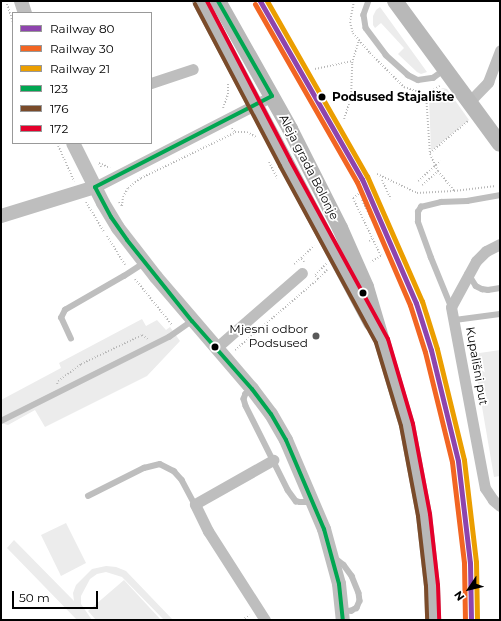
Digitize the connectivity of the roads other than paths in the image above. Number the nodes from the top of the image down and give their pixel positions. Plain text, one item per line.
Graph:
1 (21, 1) edge
2 (200, 1) edge
3 (218, 1) edge
4 (369, 1) edge
5 (395, 1) edge
6 (25, 12) edge
7 (500, 50) edge
8 (193, 69) dead end
9 (445, 69) junction
10 (152, 83) edge
11 (272, 96) junction
12 (469, 102) junction
13 (254, 106) junction
14 (74, 144) edge
15 (500, 144) edge
16 (95, 187) junction
17 (500, 195) edge
18 (1, 216) edge
19 (500, 244) edge
20 (144, 262) junction
21 (306, 269) road end
22 (468, 273) junction
23 (500, 288) edge
24 (452, 307) junction
25 (500, 314) edge
26 (455, 320) junction
27 (192, 321) junction
28 (71, 340) dead end
29 (382, 341) junction
30 (216, 348) junction
31 (252, 389) junction
32 (1, 421) edge
33 (273, 460) junction
34 (88, 496) dead end
35 (314, 502) junction
36 (195, 504) junction
37 (500, 506) edge
38 (343, 616) edge
39 (265, 620) edge
40 (433, 620) edge

1 - 6 street
2 - 13 main road, Aleja grada Bolonje
3 - 11 main road, Aleja grada Bolonje
4 - 9 lane
5 - 9 main road
7 - 12 street
8 - 10 street
9 - 12 main road
11 - 13 street
11 - 29 main road, Aleja grada Bolonje
12 - 15 main road
13 - 16 street
13 - 29 main road, Aleja grada Bolonje
14 - 16 street
16 - 18 street
16 - 20 street
17 - 24 lane
19 - 22 street
20 - 27 street
20 - 28 lane
21 - 30 street
22 - 23 lane
22 - 24 street
24 - 26 street, Kupališni put
25 - 26 lane
26 - 37 street, Kupališni put
27 - 30 street
27 - 32 lane
29 - 40 main road, Aleja grada Bolonje
30 - 31 street
31 - 33 lane
31 - 35 street
33 - 35 lane
33 - 36 street
34 - 36 lane
35 - 38 street
36 - 39 street

